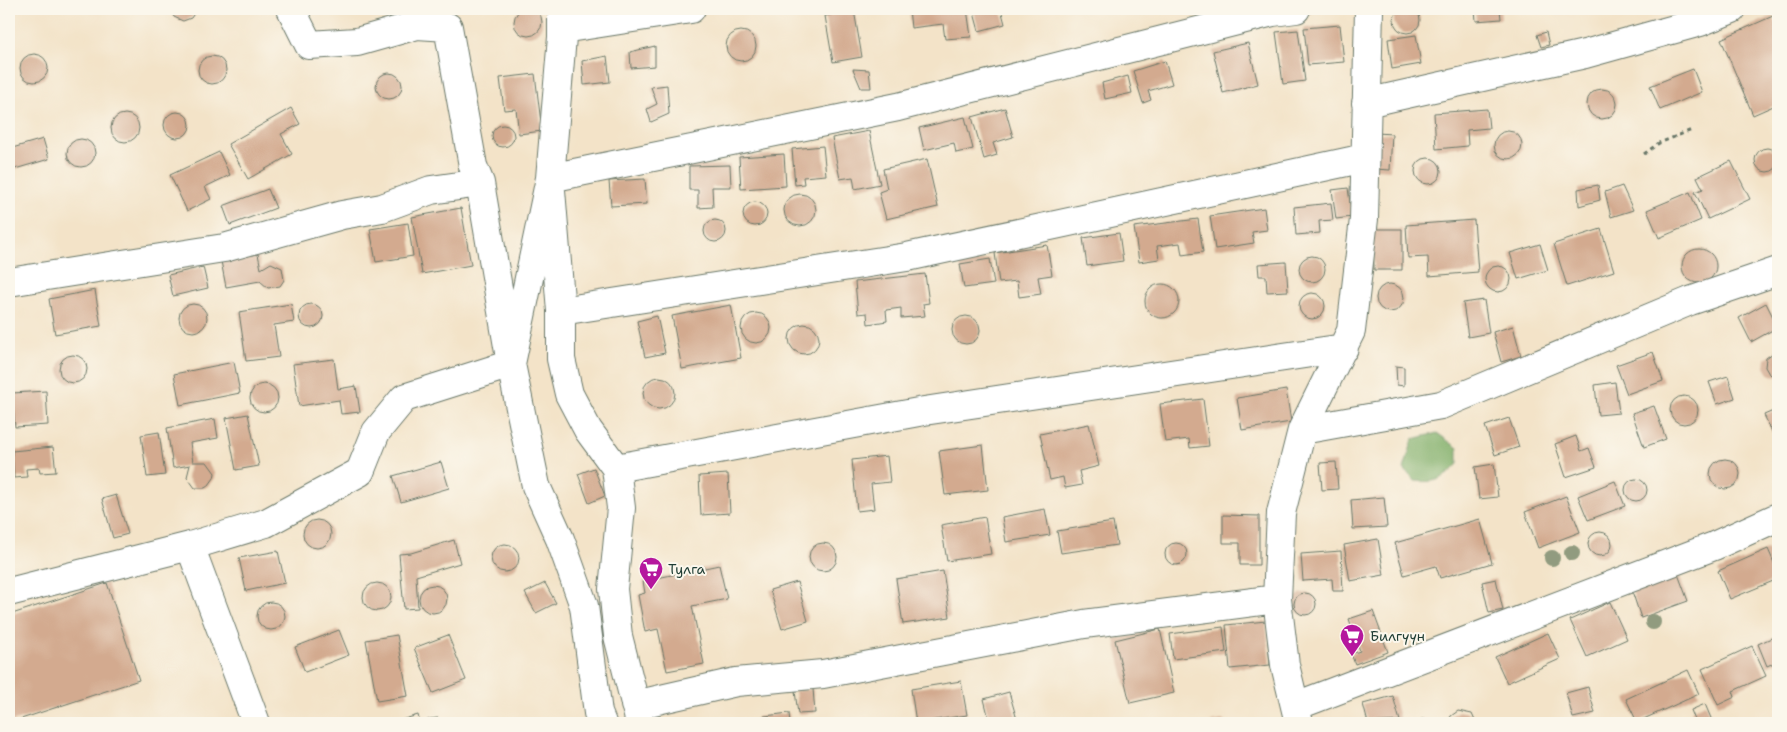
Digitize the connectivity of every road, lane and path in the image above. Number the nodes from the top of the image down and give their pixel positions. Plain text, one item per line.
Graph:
1 (291, 9) edge
2 (691, 9) edge
3 (1296, 9) edge
4 (1369, 9) edge
5 (1732, 9) edge
6 (415, 17) edge
7 (562, 19) edge
8 (1366, 103) junction
9 (1692, 130) dead end
10 (1644, 154) dead end
11 (1365, 158) junction
12 (550, 178) junction
13 (480, 183) junction
14 (1778, 271) edge
15 (9, 282) edge
16 (560, 311) junction
17 (1344, 348) junction
18 (511, 364) junction
19 (1302, 430) junction
20 (616, 468) junction
21 (1778, 517) edge
22 (190, 546) junction
23 (9, 592) edge
24 (1277, 599) junction
25 (637, 714) edge
26 (1297, 715) edge
27 (256, 723) edge
28 (602, 723) edge

1 - 6 street
2 - 7 street
3 - 12 street
4 - 8 street
5 - 8 street
6 - 13 street
7 - 12 street
8 - 11 street
9 - 10 path
11 - 16 street
11 - 17 street
12 - 16 street
12 - 18 street
13 - 15 street
13 - 18 street
14 - 19 street
16 - 20 street
17 - 19 street
17 - 20 street
18 - 22 street
18 - 28 street
19 - 24 street
20 - 25 street
21 - 26 street
22 - 23 street
22 - 27 street
24 - 25 street
24 - 26 street

